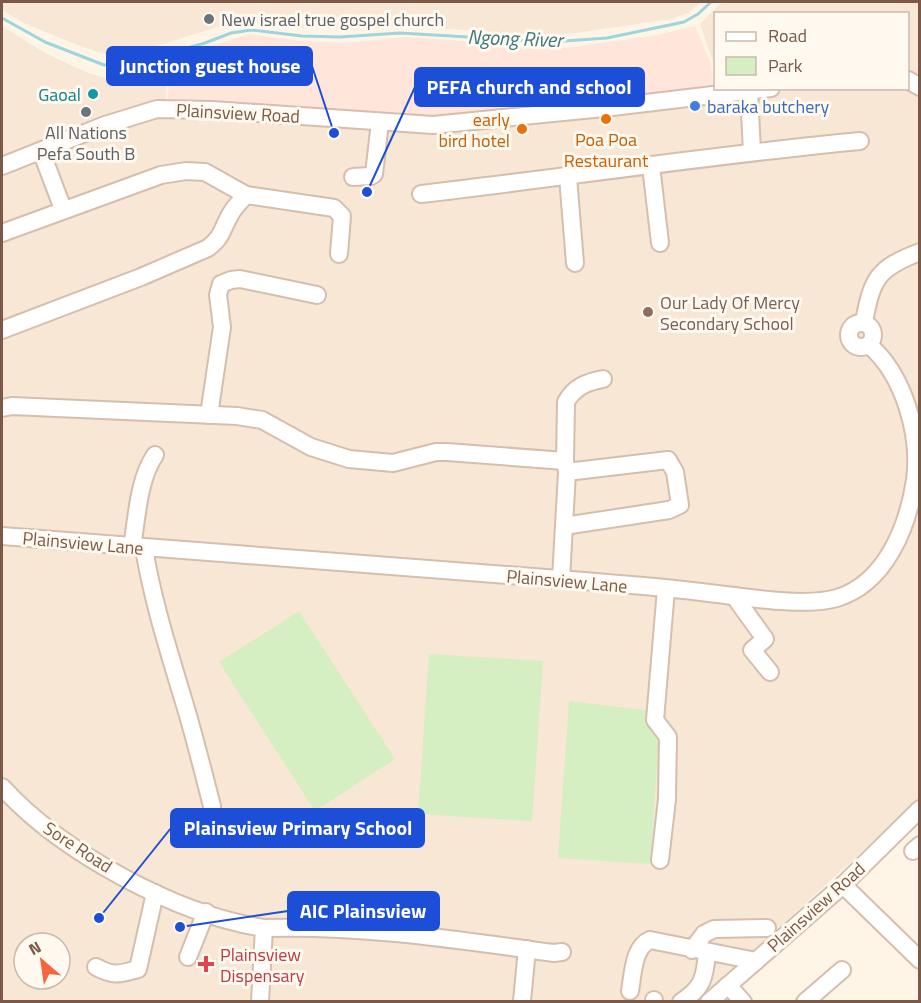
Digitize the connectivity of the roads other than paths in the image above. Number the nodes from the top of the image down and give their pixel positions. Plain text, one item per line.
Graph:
1 (760, 90) edge
2 (749, 92) junction
3 (380, 122) junction
4 (860, 141) dead end
5 (41, 152) junction
6 (752, 152) junction
7 (2, 166) edge
8 (651, 166) junction
9 (353, 177) dead end
10 (568, 177) junction
11 (421, 194) dead end
12 (246, 195) junction
13 (63, 209) junction
14 (2, 233) edge
15 (660, 243) dead end
16 (920, 252) edge
17 (339, 254) dead end
18 (575, 263) dead end
19 (317, 295) dead end
20 (2, 330) edge
21 (603, 378) dead end
22 (2, 408) edge
23 (209, 415) junction
24 (155, 455) dead end
25 (566, 466) junction
26 (564, 526) junction
27 (2, 536) edge
28 (138, 547) junction
29 (561, 579) junction
30 (666, 589) junction
31 (734, 596) junction
32 (770, 672) dead end
33 (2, 787) edge
34 (212, 806) dead end
35 (920, 809) edge
36 (660, 860) dead end
37 (843, 885) junction
38 (155, 892) junction
39 (206, 912) junction
40 (264, 928) junction
41 (767, 928) dead end
42 (527, 949) junction
43 (700, 951) junction
44 (562, 952) dead end
45 (188, 957) dead end
46 (920, 960) edge
47 (756, 961) junction
48 (96, 968) dead end
49 (842, 970) dead end
50 (728, 985) junction
51 (630, 991) dead end
52 (261, 1001) edge
53 (522, 1001) edge
54 (681, 1002) edge
55 (709, 1002) edge
56 (743, 1002) edge
57 (805, 1002) edge

1 - 2 street, Plainsview Road
2 - 3 street, Plainsview Road
2 - 6 street
3 - 5 street, Plainsview Road
3 - 9 street
4 - 6 street
5 - 7 street, Plainsview Road
5 - 13 street
6 - 8 street
8 - 10 street
8 - 15 street
10 - 11 street
10 - 18 street
12 - 13 street
12 - 17 street
12 - 20 street
13 - 14 street
16 - 31 street, Plainsview Lane
19 - 23 street
21 - 25 street
22 - 23 street
23 - 25 street
24 - 28 street
25 - 26 street
25 - 26 street
26 - 29 street
27 - 28 street, Plainsview Lane
28 - 29 street, Plainsview Lane
28 - 34 street
29 - 30 street, Plainsview Lane
30 - 31 street, Plainsview Lane
30 - 36 street
31 - 32 street
33 - 38 street, Sore Road
35 - 37 street, Plainsview Road
37 - 46 street
37 - 47 street, Plainsview Road
38 - 39 street, Sore Road
38 - 48 street
39 - 40 street, Sore Road
39 - 45 street
40 - 42 street, Sore Road
40 - 52 street
41 - 43 street
42 - 44 street, Sore Road
42 - 53 street
43 - 47 street
43 - 51 street
43 - 54 street
47 - 50 street, Plainsview Road
49 - 57 street
50 - 55 street, Plainsview Road
50 - 56 street

